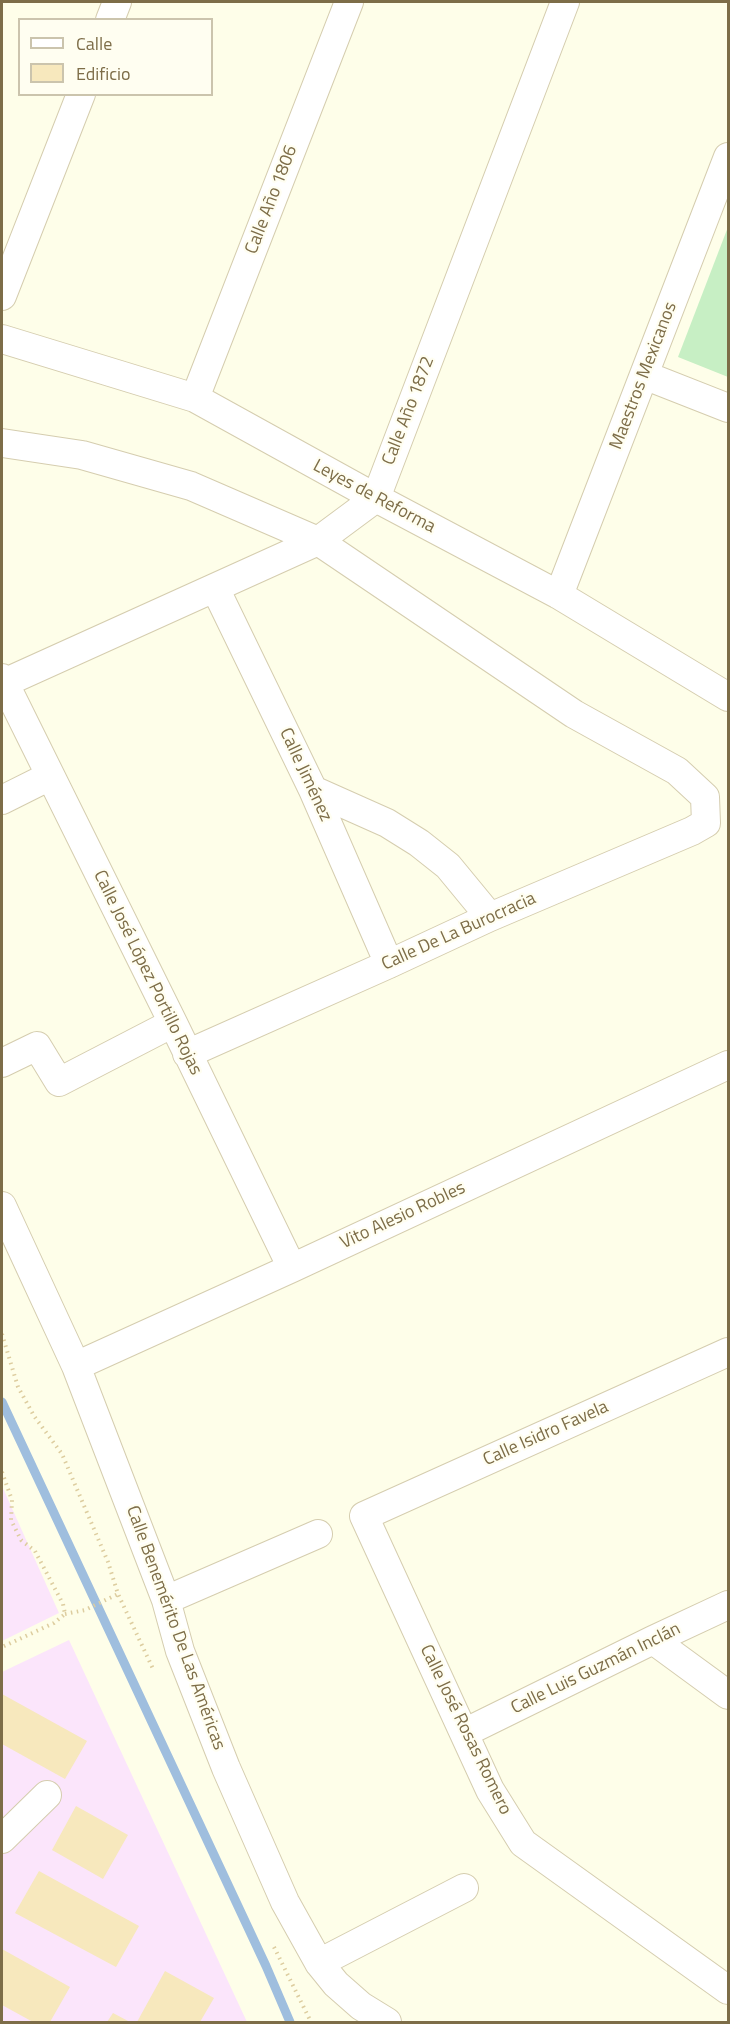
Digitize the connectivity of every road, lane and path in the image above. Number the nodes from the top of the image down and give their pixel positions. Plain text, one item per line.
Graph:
1 (117, 2) edge
2 (349, 2) edge
3 (565, 2) edge
4 (111, 18) edge
5 (80, 96) edge
6 (729, 157) edge
7 (2, 296) edge
8 (2, 339) edge
9 (644, 375) junction
10 (195, 398) junction
11 (729, 408) edge
12 (2, 443) edge
13 (376, 498) junction
14 (318, 541) junction
15 (215, 588) junction
16 (559, 595) junction
17 (3, 680) edge
18 (729, 697) edge
19 (50, 776) junction
20 (313, 790) junction
21 (2, 800) edge
22 (490, 916) junction
23 (389, 964) junction
24 (173, 1023) junction
25 (187, 1054) junction
26 (2, 1063) edge
27 (729, 1065) edge
28 (2, 1206) edge
29 (292, 1268) junction
30 (729, 1352) edge
31 (76, 1366) junction
32 (2, 1473) edge
33 (364, 1516) joint
34 (318, 1534) dead end
35 (118, 1594) dead end
36 (166, 1600) junction
37 (725, 1612) edge
38 (65, 1614) junction
39 (653, 1640) junction
40 (2, 1647) edge
41 (729, 1695) edge
42 (464, 1733) junction
43 (47, 1795) dead end
44 (2, 1839) edge
45 (464, 1888) dead end
46 (319, 1963) junction
47 (729, 1990) edge
48 (387, 2022) edge

1 - 4 street
2 - 10 street, Calle Año 1806
3 - 13 street, Calle Año 1872
5 - 7 street
6 - 9 street, Maestros Mexicanos
8 - 10 street, Leyes de Reforma
9 - 11 street
9 - 16 street, Maestros Mexicanos
10 - 13 street, Leyes de Reforma
12 - 14 street
13 - 14 street
13 - 16 street, Leyes de Reforma
14 - 15 street
14 - 22 street, Calle De La Burocracia
15 - 17 street
15 - 20 street, Calle Jiménez
16 - 18 street, Leyes de Reforma
17 - 19 street, Calle José López Portillo Rojas
19 - 21 street
19 - 24 street, Calle José López Portillo Rojas
20 - 22 street
20 - 23 street, Calle Jiménez
22 - 23 street, Calle De La Burocracia
23 - 25 street, Calle De La Burocracia
24 - 25 street, Calle José López Portillo Rojas
24 - 26 street
25 - 29 street, Calle José López Portillo Rojas
27 - 29 street, Vito Alesio Robles
28 - 31 street, Calle Benemérito De Las Américas
29 - 31 street, Vito Alesio Robles
30 - 33 street, Calle Isidro Favela
31 - 36 street, Calle Benemérito De Las Américas
32 - 38 path
33 - 42 street, Calle José Rosas Romero
34 - 36 street
35 - 38 path
36 - 46 street, Calle Benemérito De Las Américas
37 - 39 street, Calle Luis Guzmán Inclán
38 - 40 path
39 - 41 street
39 - 42 street, Calle Luis Guzmán Inclán
42 - 47 street, Calle José Rosas Romero
43 - 44 street
45 - 46 street
46 - 48 street, Calle Benemérito De Las Américas

